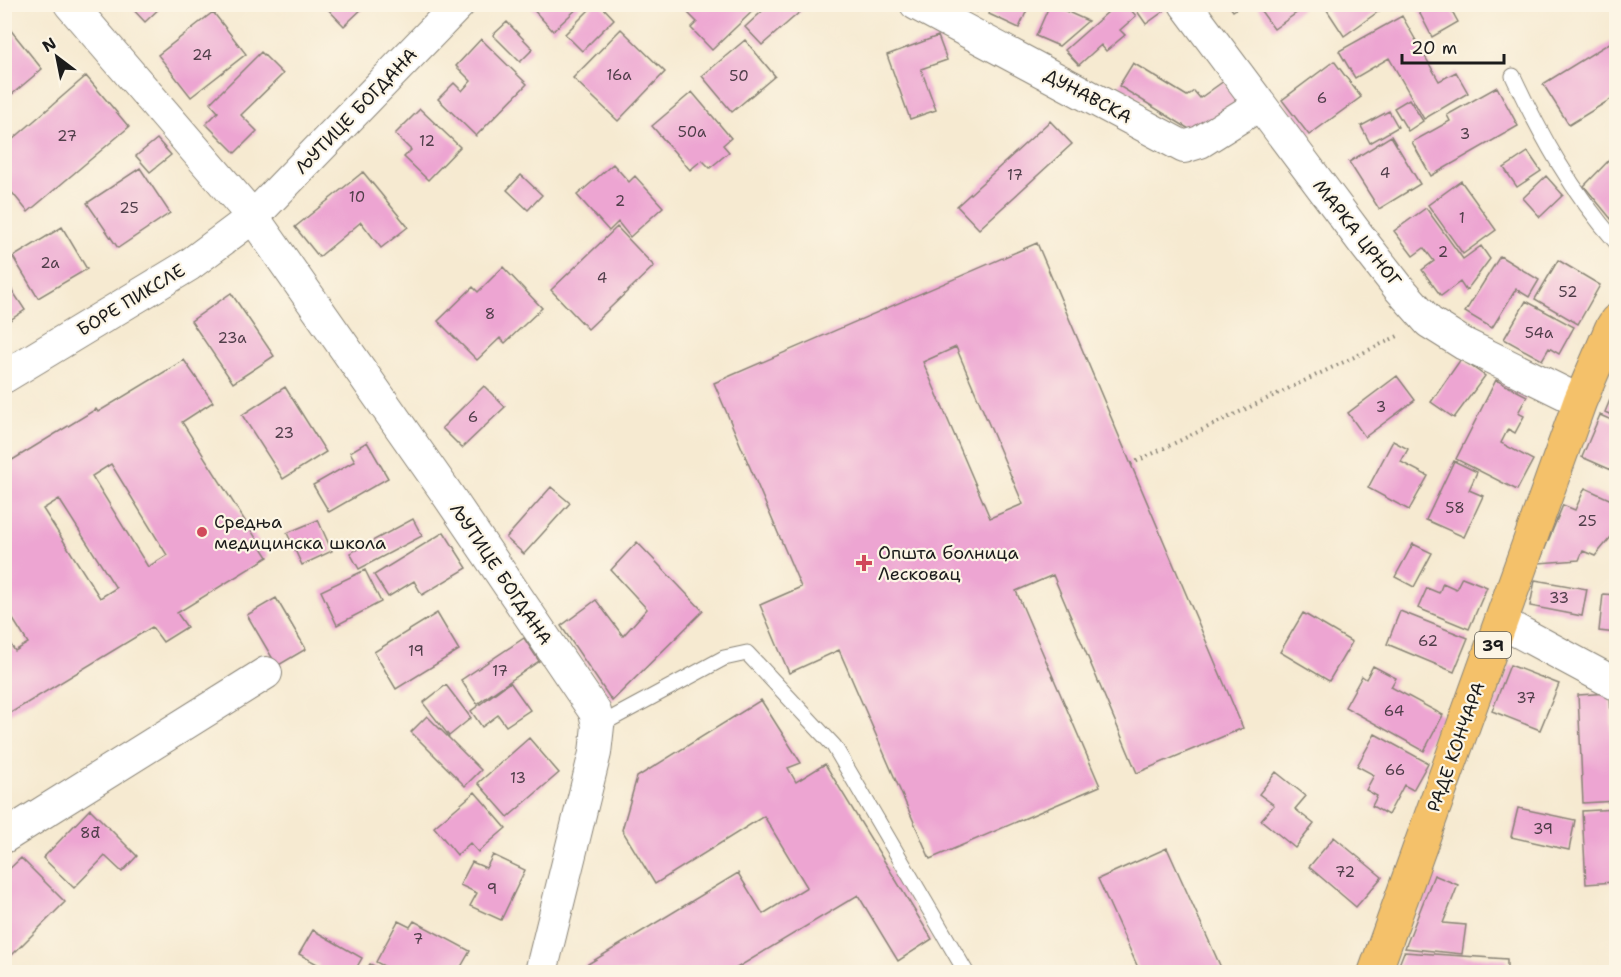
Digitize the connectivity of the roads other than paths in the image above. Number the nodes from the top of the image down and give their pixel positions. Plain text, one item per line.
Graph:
1 (70, 4) edge
2 (459, 4) edge
3 (916, 4) edge
4 (1185, 4) edge
5 (1513, 76) dead end
6 (1259, 105) junction
7 (252, 217) junction
8 (1617, 242) edge
9 (1617, 321) edge
10 (4, 377) edge
11 (1580, 401) junction
12 (1501, 622) junction
13 (266, 673) dead end
14 (1617, 684) edge
15 (597, 726) junction
16 (4, 837) edge
17 (541, 972) edge
18 (966, 972) edge
19 (1375, 972) edge

1 - 7 street, ЉУТИЦЕ БОГДАНА
2 - 7 street, ЉУТИЦЕ БОГДАНА
3 - 6 street, ДУНАВСКА
4 - 6 street, МАРКА ЦРНОГ
5 - 8 lane
6 - 11 street, МАРКА ЦРНОГ
7 - 10 street, БОРЕ ПИКСЛЕ
7 - 15 street, ЉУТИЦЕ БОГДАНА
9 - 11 main road, РАДЕ КОНЧАРА / 39
11 - 12 main road, РАДЕ КОНЧАРА / 39
12 - 14 street
12 - 19 main road, РАДЕ КОНЧАРА / 39
13 - 16 street
15 - 17 street, ЉУТИЦЕ БОГДАНА
15 - 18 lane

